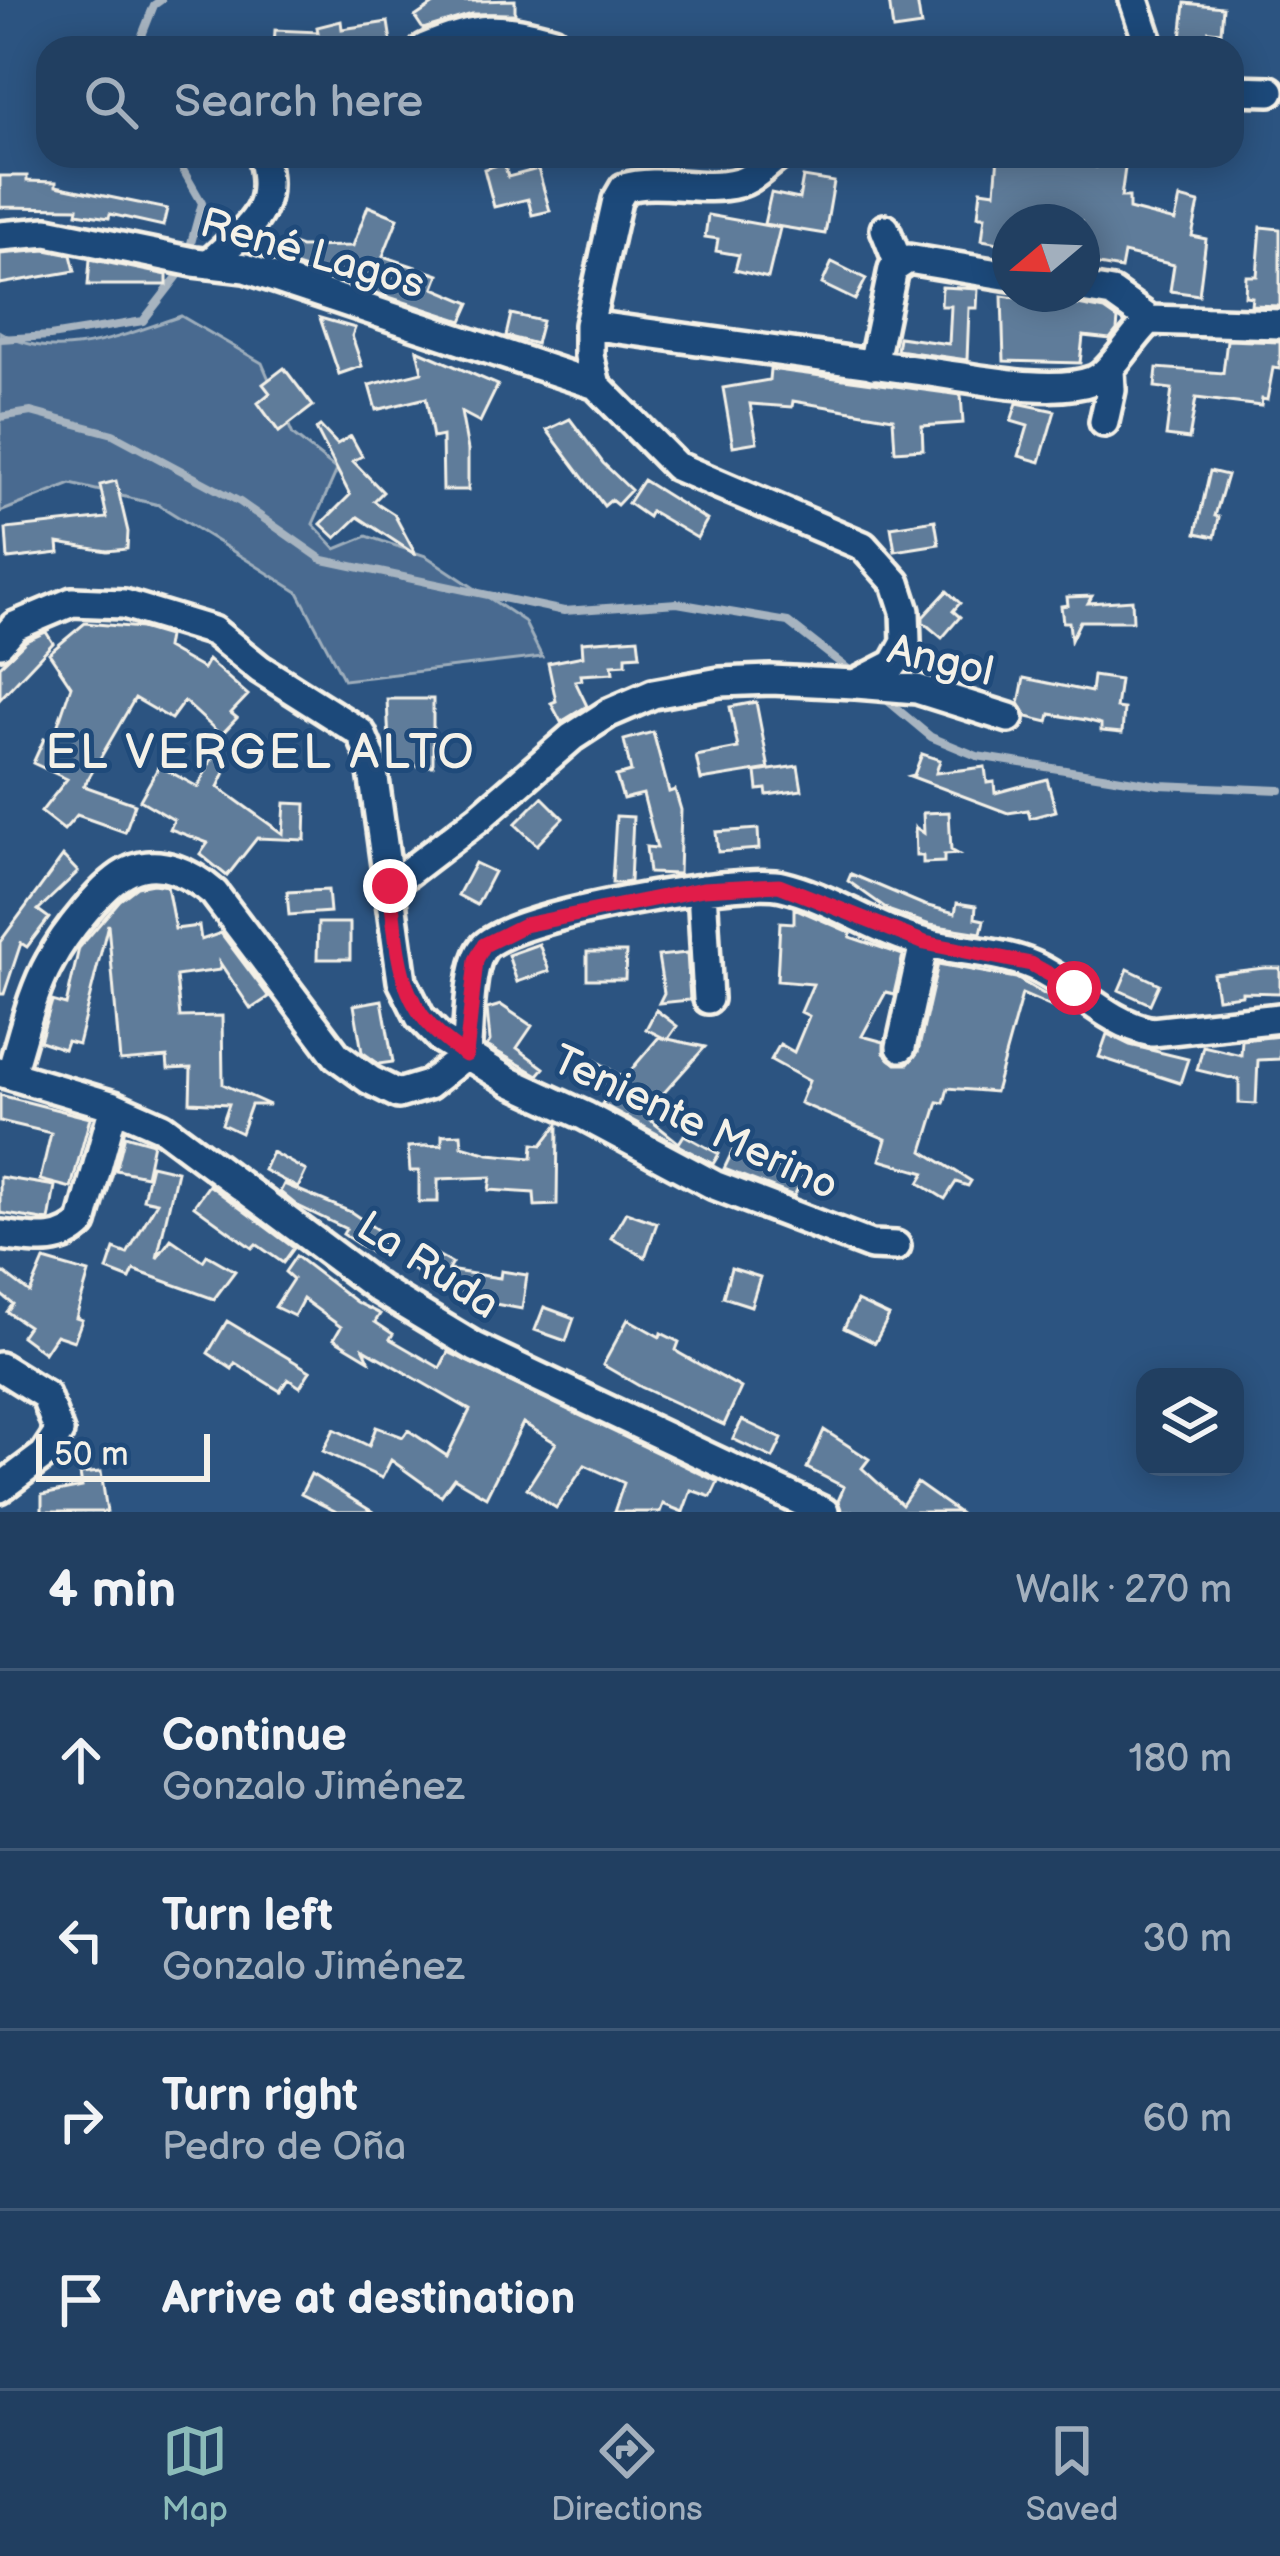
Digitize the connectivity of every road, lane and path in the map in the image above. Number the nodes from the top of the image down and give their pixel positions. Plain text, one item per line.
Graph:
1 (1135, 0) edge
2 (456, 36) edge
3 (535, 36) edge
4 (1146, 36) edge
5 (1244, 91) edge
6 (1270, 92) dead end
7 (264, 168) edge
8 (762, 168) edge
9 (885, 229) dead end
10 (0, 236) edge
11 (194, 261) junction
12 (898, 262) junction
13 (992, 273) edge
14 (1100, 291) edge
15 (1150, 320) junction
16 (1280, 324) edge
17 (589, 325) junction
18 (873, 365) junction
19 (1110, 370) junction
20 (596, 385) junction
21 (1104, 422) dead end
22 (0, 643) edge
23 (855, 684) junction
24 (1009, 718) dead end
25 (390, 886) junction
26 (703, 889) junction
27 (925, 943) junction
28 (708, 999) dead end
29 (1280, 1018) edge
30 (901, 1047) dead end
31 (466, 1055) junction
32 (5, 1074) edge
33 (114, 1106) junction
34 (0, 1235) edge
35 (896, 1246) dead end
36 (0, 1367) edge
37 (0, 1488) edge
38 (822, 1511) edge

1 - 4 street
2 - 3 street
5 - 6 street
7 - 11 street
8 - 17 street
9 - 12 street
10 - 11 street, René Lagos
11 - 20 street, René Lagos
12 - 13 street
12 - 18 street
14 - 15 street
15 - 16 street
15 - 19 street
17 - 18 street
17 - 20 street
18 - 19 street
19 - 21 street
20 - 23 street
22 - 25 street, Teniente Merino
23 - 24 street, Angol
23 - 25 street, Angol
25 - 31 street, Teniente Merino
26 - 27 street
26 - 28 street
26 - 31 street
27 - 29 street
27 - 30 street
31 - 32 street
31 - 35 street, Teniente Merino
32 - 33 street, La Ruda
33 - 34 street
33 - 38 street, La Ruda
36 - 37 street

